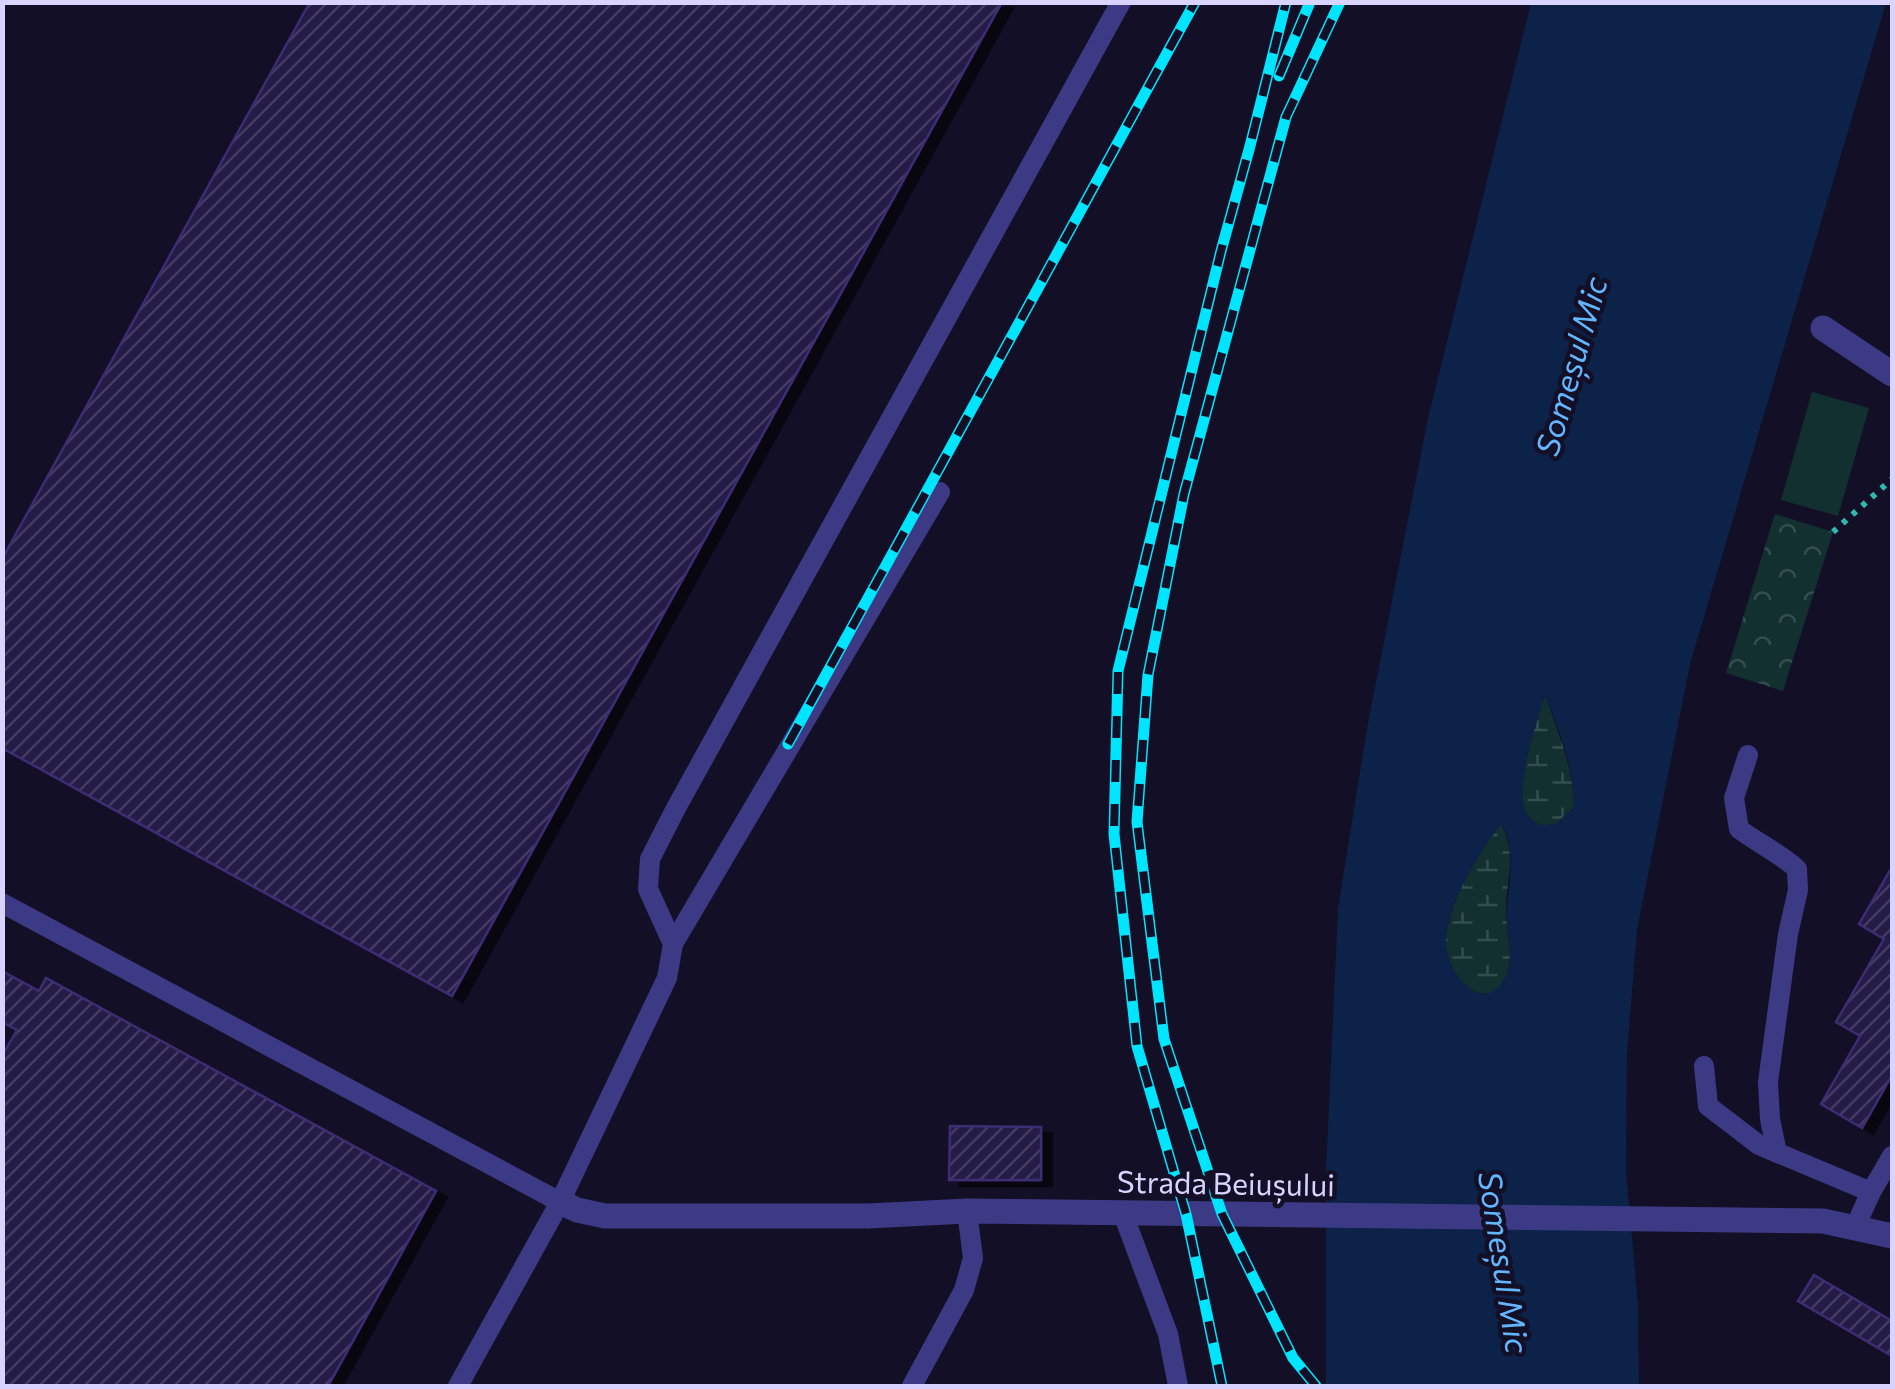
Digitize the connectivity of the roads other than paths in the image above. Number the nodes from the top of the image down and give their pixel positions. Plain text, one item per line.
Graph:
1 (1121, 2) edge
2 (1823, 328) dead end
3 (1892, 374) edge
4 (940, 492) dead end
5 (1748, 755) dead end
6 (2, 903) edge
7 (672, 944) junction
8 (1704, 1066) dead end
9 (1777, 1153) junction
10 (1892, 1156) edge
11 (1871, 1192) junction
12 (560, 1202) junction
13 (967, 1211) junction
14 (1123, 1214) junction
15 (1855, 1228) junction
16 (1892, 1236) edge
17 (458, 1386) edge
18 (912, 1386) edge
19 (1178, 1386) edge

1 - 7 lane
2 - 3 street
4 - 7 lane
5 - 9 lane
6 - 12 lane
7 - 12 lane
8 - 9 lane
9 - 11 lane
10 - 11 lane
11 - 15 lane
12 - 13 street, Strada Beiușului
12 - 17 lane
13 - 14 street, Strada Beiușului
13 - 18 lane
14 - 15 street, Strada Beiușului
14 - 19 lane
15 - 16 street, Strada Beiușului

